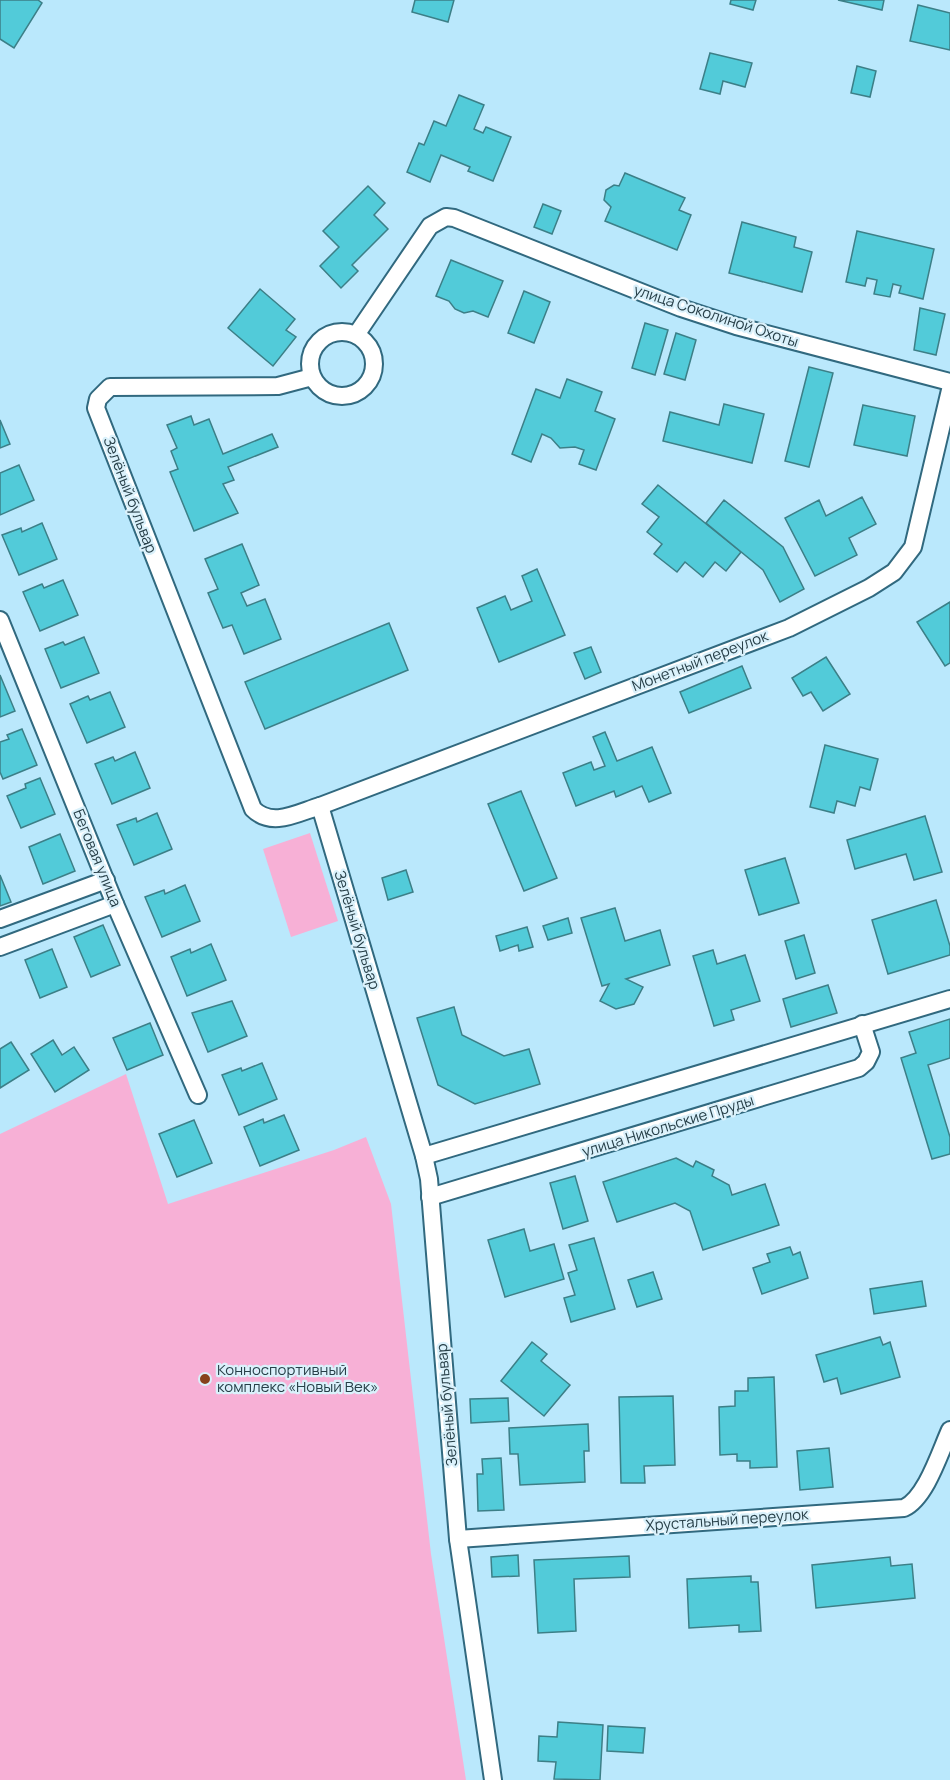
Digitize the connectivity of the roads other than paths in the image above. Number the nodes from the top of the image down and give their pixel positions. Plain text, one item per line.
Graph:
1 (356, 335) junction
2 (312, 377) junction
3 (950, 382) edge
4 (950, 390) edge
5 (0, 620) edge
6 (320, 806) junction
7 (105, 880) junction
8 (116, 904) junction
9 (0, 919) edge
10 (0, 947) edge
11 (950, 999) edge
12 (862, 1024) junction
13 (198, 1095) dead end
14 (424, 1156) junction
15 (430, 1197) junction
16 (950, 1430) edge
17 (458, 1539) junction
18 (493, 1780) edge

1 - 2 street
1 - 2 street
1 - 3 street, улица Соколиной Охоты
2 - 6 street, Зелёный бульвар
4 - 6 street, Монетный переулок
5 - 7 street, Беговая улица
6 - 14 street, Зелёный бульвар
7 - 8 street, Беговая улица
7 - 9 street
8 - 10 street
8 - 13 street, Беговая улица
11 - 12 street
12 - 14 street
12 - 15 street, улица Никольские Пруды
14 - 15 street, Зелёный бульвар
15 - 17 street, Зелёный бульвар
16 - 17 street, Хрустальный переулок
17 - 18 street, Зелёный бульвар

